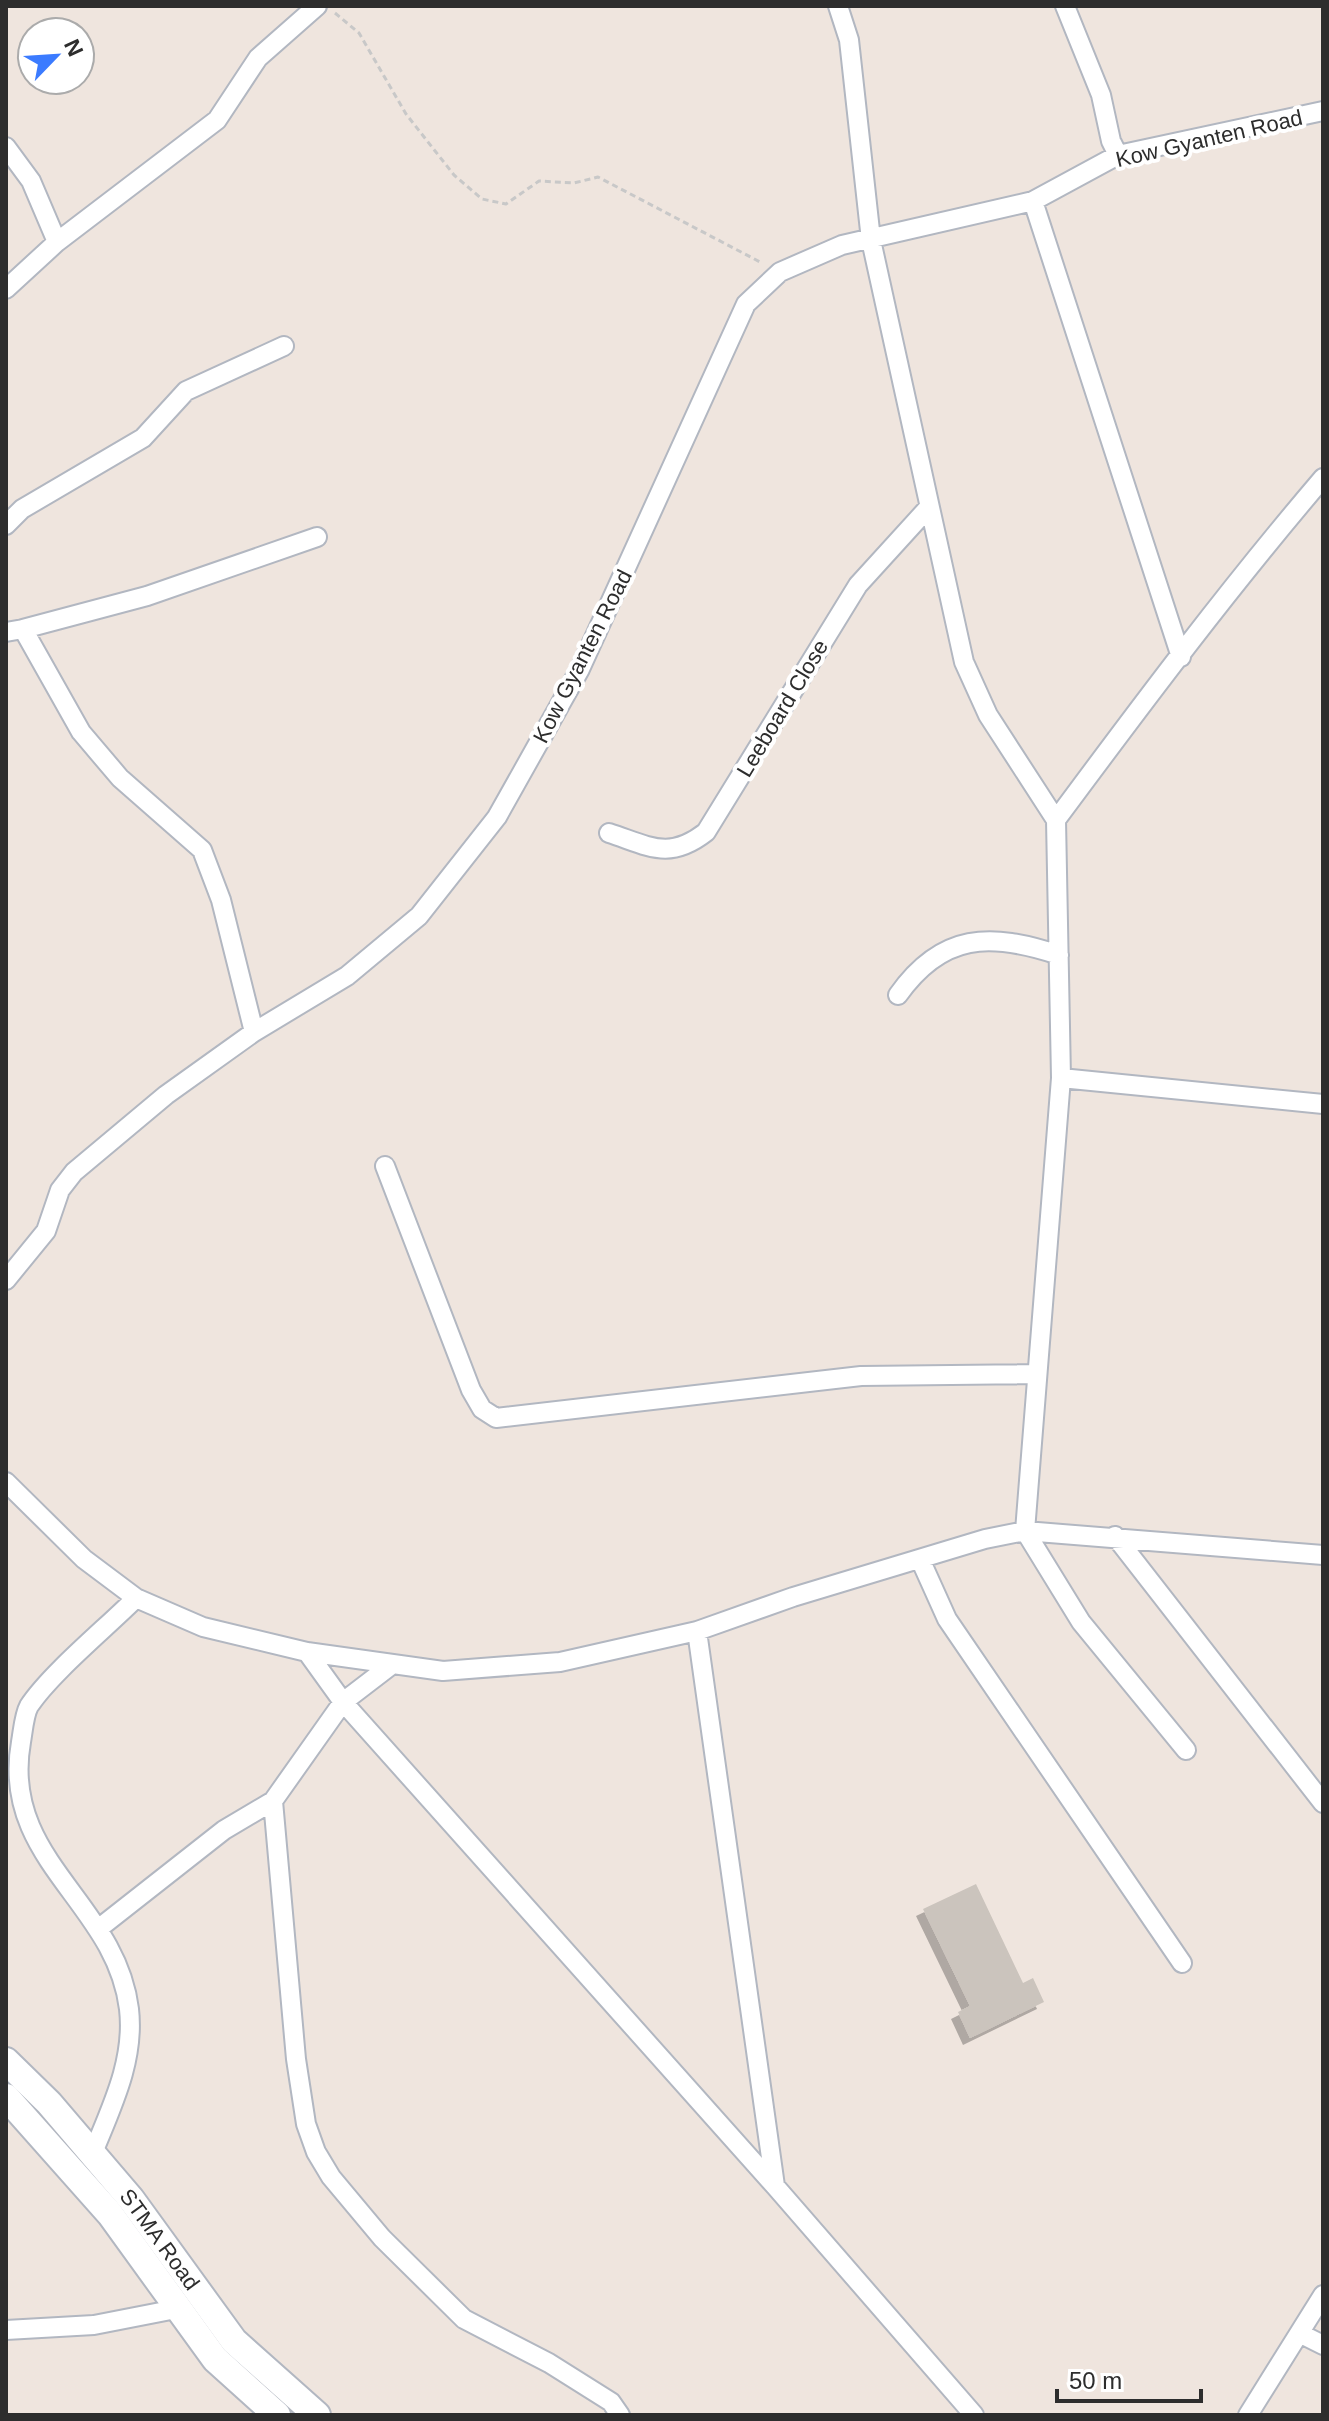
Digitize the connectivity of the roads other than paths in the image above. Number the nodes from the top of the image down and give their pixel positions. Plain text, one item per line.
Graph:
1 (317, 6) edge
2 (838, 6) edge
3 (1065, 6) edge
4 (1323, 111) edge
5 (6, 147) edge
6 (1118, 155) junction
7 (1033, 201) junction
8 (871, 240) junction
9 (57, 242) junction
10 (6, 289) edge
11 (284, 346) dead end
12 (1323, 478) edge
13 (929, 507) junction
14 (6, 525) edge
15 (317, 537) dead end
16 (15, 631) edge
17 (1181, 657) junction
18 (1056, 820) junction
19 (609, 833) dead end
20 (1059, 955) junction
21 (898, 995) dead end
22 (254, 1032) junction
23 (1061, 1078) junction
24 (1323, 1104) edge
25 (385, 1166) dead end
26 (6, 1280) edge
27 (1037, 1374) junction
28 (6, 1482) edge
29 (1025, 1531) junction
30 (1115, 1536) junction
31 (1323, 1555) edge
32 (920, 1559) junction
33 (136, 1598) junction
34 (697, 1631) junction
35 (307, 1652) junction
36 (390, 1666) junction
37 (343, 1702) junction
38 (1186, 1750) dead end
39 (273, 1801) junction
40 (1323, 1803) edge
41 (98, 1929) junction
42 (1182, 1963) dead end
43 (6, 2061) edge
44 (6, 2097) edge
45 (92, 2155) junction
46 (775, 2186) junction
47 (1323, 2295) edge
48 (176, 2309) junction
49 (6, 2330) edge
50 (1301, 2334) junction
51 (1323, 2345) edge
52 (277, 2415) edge
53 (317, 2415) edge
54 (620, 2415) edge
55 (974, 2415) edge
56 (1248, 2415) edge

1 - 9 street
2 - 8 street
3 - 6 street
4 - 6 street, Kow Gyanten Road
5 - 9 street
6 - 7 street, Kow Gyanten Road
7 - 8 street, Kow Gyanten Road
7 - 17 street
8 - 13 street
8 - 22 street, Kow Gyanten Road
9 - 10 street
11 - 14 street
12 - 17 street
13 - 18 street
13 - 19 street, Leeboard Close
15 - 16 street
16 - 22 street
17 - 18 street
18 - 20 street
20 - 21 street
20 - 23 street
22 - 26 street, Kow Gyanten Road
23 - 24 street
23 - 27 street
25 - 27 street
27 - 29 street
28 - 33 street
29 - 30 street
29 - 32 street
29 - 38 street
30 - 31 street
30 - 40 street
32 - 34 street
32 - 42 street
33 - 35 street
33 - 41 street
34 - 36 street
34 - 46 street
35 - 36 street
35 - 37 street
36 - 37 street
37 - 39 street
37 - 46 street
39 - 41 street
39 - 54 street
41 - 45 street
43 - 45 main road, STMA Road
44 - 48 main road, STMA Road
45 - 53 main road, STMA Road
46 - 55 street
47 - 50 street
48 - 49 street
48 - 52 main road, STMA Road
50 - 51 street
50 - 56 street

